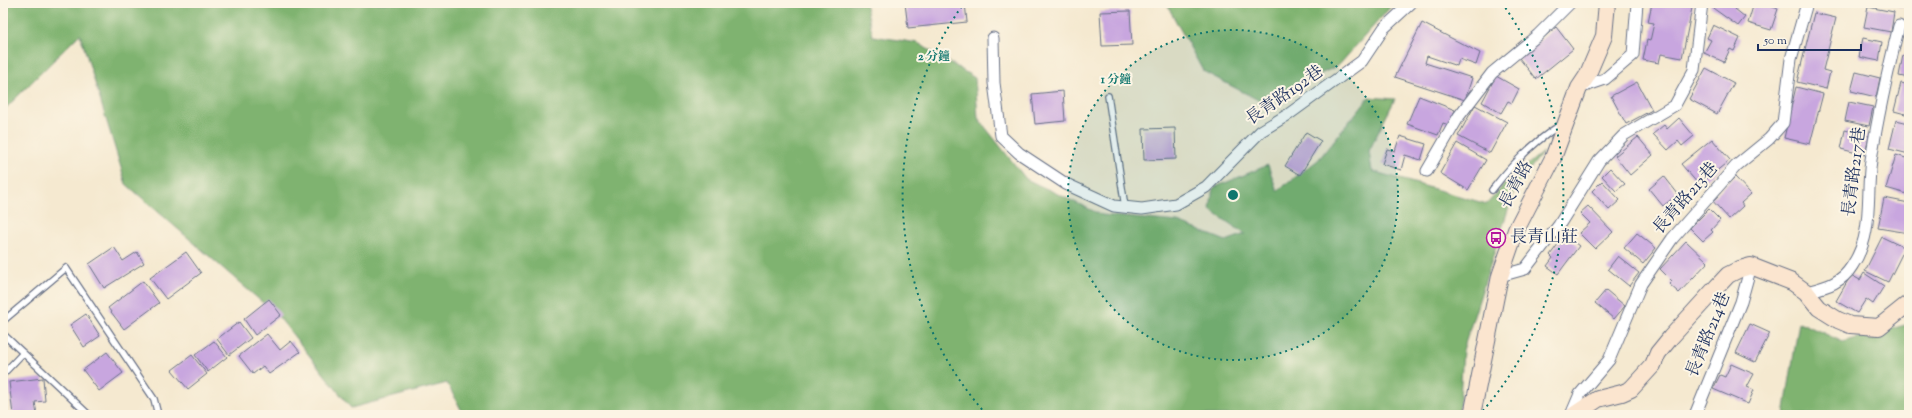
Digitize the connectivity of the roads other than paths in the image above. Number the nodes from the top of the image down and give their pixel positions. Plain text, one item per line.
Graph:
1 (1410, 3) edge
2 (1570, 3) edge
3 (1607, 3) edge
4 (1637, 3) edge
5 (1702, 3) edge
6 (1807, 3) edge
7 (1899, 26) dead end
8 (993, 38) dead end
9 (1579, 88) junction
10 (1108, 96) dead end
11 (1567, 121) junction
12 (1427, 171) dead end
13 (1492, 190) dead end
14 (1125, 207) junction
15 (1751, 266) junction
16 (1500, 276) junction
17 (1806, 292) junction
18 (1909, 303) edge
19 (3, 321) edge
20 (3, 334) edge
21 (24, 353) junction
22 (3, 374) edge
23 (89, 415) edge
24 (158, 415) edge
25 (1472, 415) edge
26 (1572, 415) edge
27 (1694, 415) edge

1 - 14 street, 長青路192巷
2 - 12 street
3 - 9 street, 長青路
4 - 9 street
5 - 16 street
6 - 26 street, 長青路213巷
7 - 17 street, 長青路217巷
8 - 14 street, 長青路192巷
9 - 11 street, 長青路
10 - 14 lane
11 - 13 lane
11 - 16 street, 長青路
15 - 17 street
15 - 26 street
15 - 27 street, 長青路214巷
16 - 25 street, 長青路
17 - 18 street
19 - 24 lane
20 - 21 lane
21 - 22 lane
21 - 23 lane

